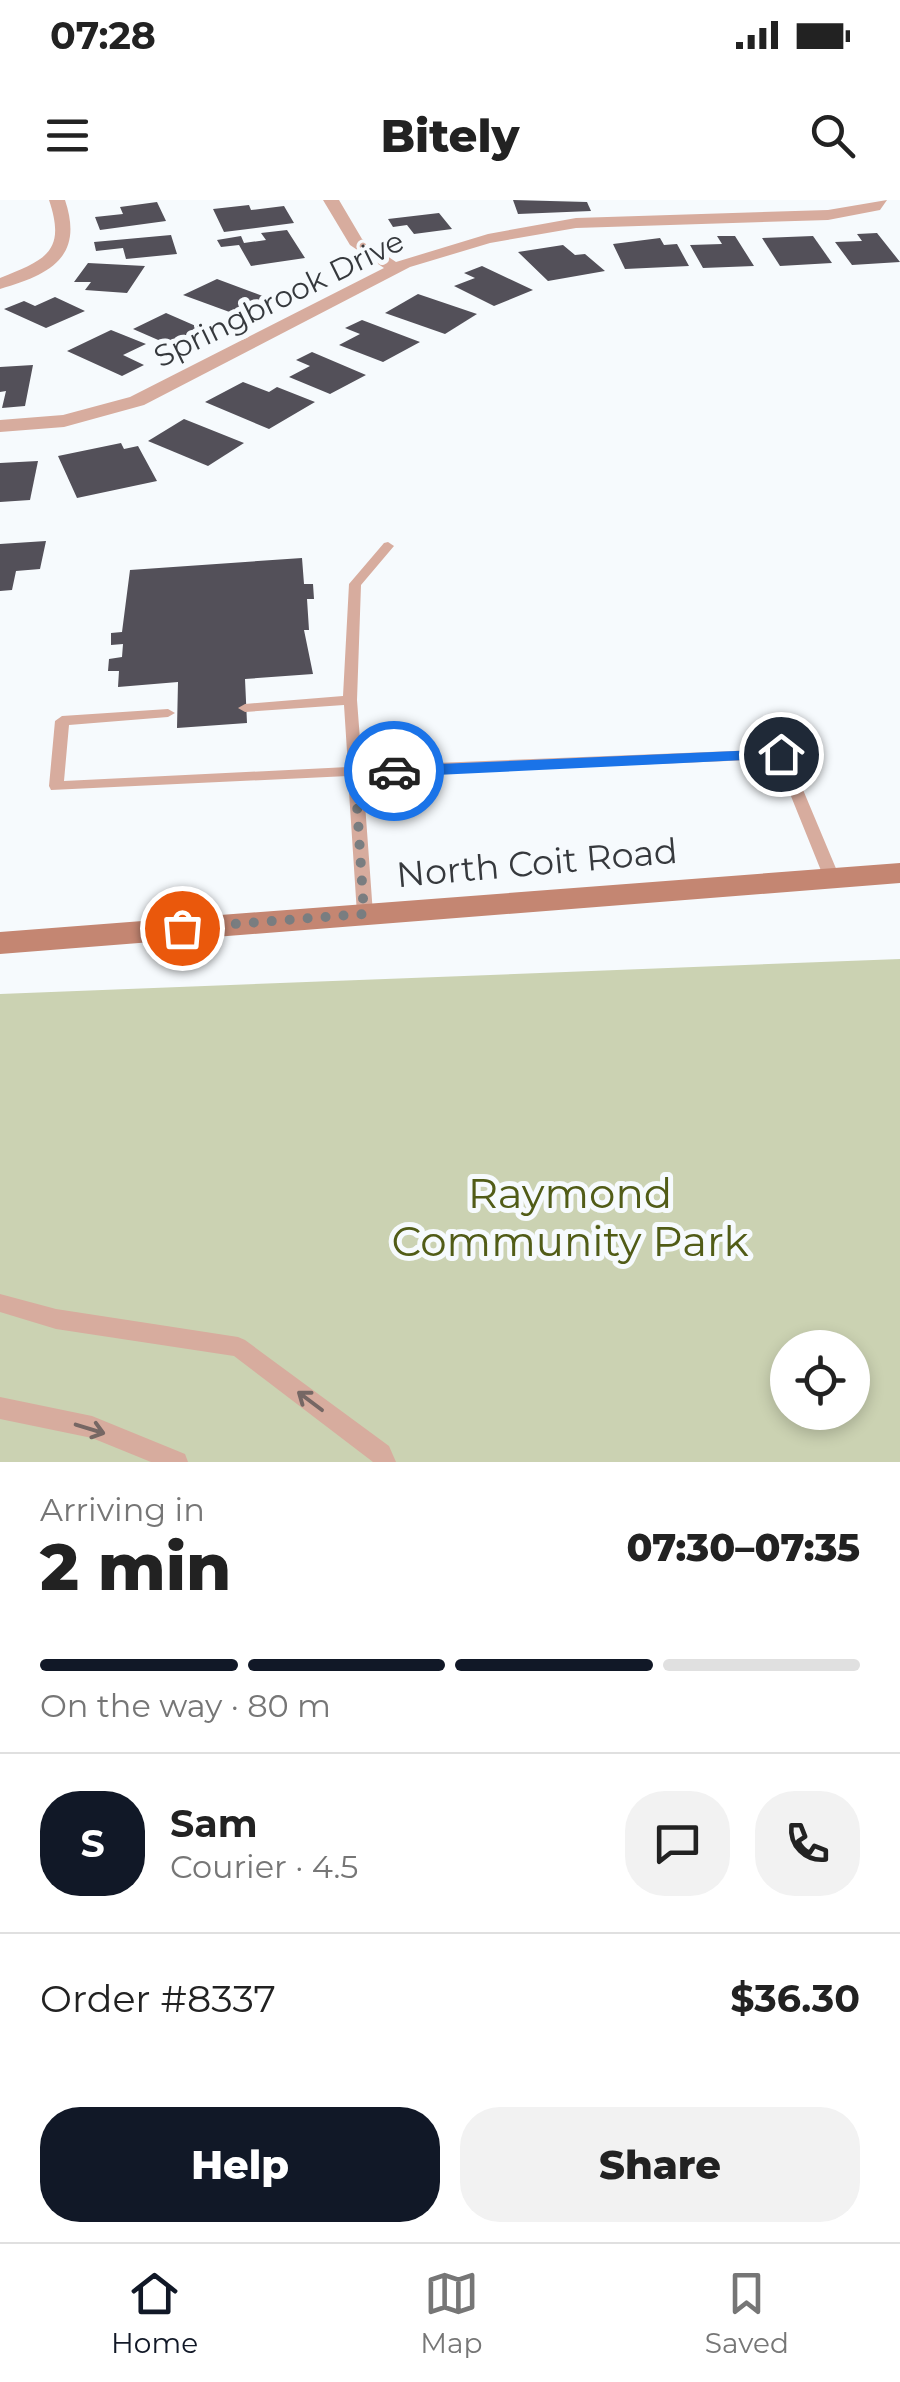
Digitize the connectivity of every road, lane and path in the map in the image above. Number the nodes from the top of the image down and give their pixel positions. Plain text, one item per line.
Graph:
1 (57, 200) edge
2 (331, 200) edge
3 (632, 200) edge
4 (880, 200) edge
5 (641, 221) junction
6 (394, 268) junction
7 (0, 284) edge
8 (0, 426) edge
9 (388, 546) dead end
10 (350, 700) junction
11 (246, 708) dead end
12 (168, 713) dead end
13 (355, 773) junction
14 (900, 874) edge
15 (832, 878) junction
16 (364, 914) junction
17 (0, 943) edge
18 (0, 1303) edge
19 (0, 1408) edge
20 (176, 1462) edge
21 (384, 1462) edge

1 - 7 street
2 - 6 street
3 - 5 street
4 - 5 street, Springbrook Drive
5 - 6 street, Springbrook Drive
6 - 8 street, Springbrook Drive
9 - 10 lane
10 - 11 lane
10 - 13 lane
12 - 13 lane
13 - 15 lane
13 - 16 lane
14 - 15 main road, North Coit Road
15 - 16 main road, North Coit Road
16 - 17 main road, North Coit Road
21 -> 18 lane
19 -> 20 lane

